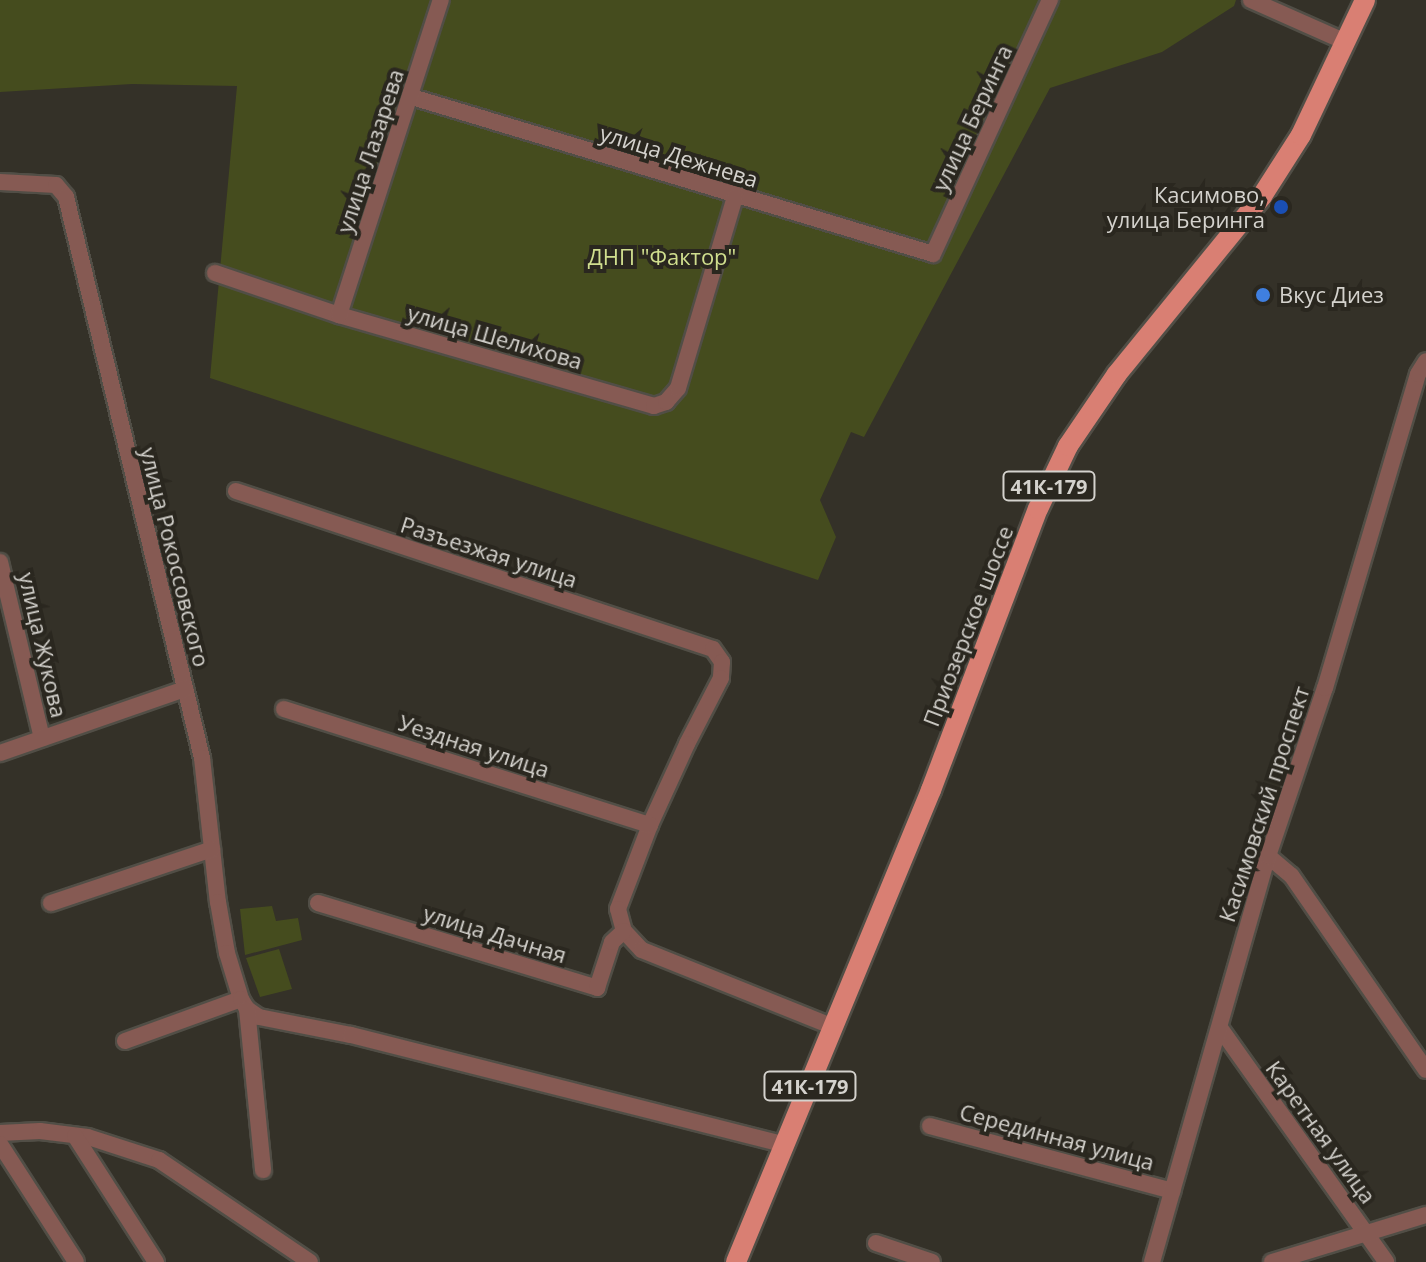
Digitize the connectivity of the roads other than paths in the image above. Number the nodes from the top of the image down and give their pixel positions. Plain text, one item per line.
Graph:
1 (441, 0) edge
2 (1050, 0) edge
3 (1251, 0) edge
4 (1365, 0) edge
5 (1346, 42) junction
6 (412, 97) junction
7 (0, 182) edge
8 (735, 197) junction
9 (933, 254) joint
10 (215, 273) dead end
11 (339, 315) junction
12 (1426, 361) edge
13 (236, 491) dead end
14 (0, 562) edge
15 (185, 689) junction
16 (284, 709) dead end
17 (42, 738) junction
18 (0, 753) edge
19 (650, 825) junction
20 (212, 849) junction
21 (1268, 856) junction
22 (51, 903) dead end
23 (318, 903) dead end
24 (624, 931) junction
25 (244, 1004) junction
26 (834, 1027) junction
27 (1220, 1028) junction
28 (125, 1041) dead end
29 (1426, 1070) edge
30 (930, 1126) dead end
31 (0, 1133) edge
32 (75, 1136) junction
33 (0, 1144) edge
34 (785, 1145) junction
35 (263, 1170) dead end
36 (1172, 1191) junction
37 (1426, 1215) edge
38 (1367, 1234) junction
39 (876, 1243) dead end
40 (305, 1261) edge
41 (76, 1262) edge
42 (156, 1262) edge
43 (736, 1262) edge
44 (932, 1262) edge
45 (1152, 1262) edge
46 (1272, 1262) edge
47 (1386, 1262) edge

1 - 6 street, улица Лазарева
2 - 9 street, улица Беринга
3 - 5 street
4 - 5 main road, Приозерское шоссе / 41К-179
5 - 26 main road, Приозерское шоссе / 41К-179
6 - 8 street, улица Дежнева
6 - 11 street, улица Лазарева
7 - 15 street, улица Рокоссовского
8 - 9 street, улица Дежнева
8 - 11 street, улица Шелихова
10 - 11 street, улица Шелихова
12 - 21 street, Касимовский проспект
13 - 19 street, Разъезжая улица
14 - 17 street, улица Жукова
15 - 17 street
15 - 20 street, улица Рокоссовского
16 - 19 street, Уездная улица
17 - 18 street
19 - 24 street
20 - 22 street
20 - 25 street, улица Рокоссовского
21 - 27 street, Касимовский проспект
21 - 29 street
23 - 24 street, улица Дачная
24 - 26 street
25 - 28 street
25 - 34 street
25 - 35 street, улица Рокоссовского
26 - 34 main road, Приозерское шоссе / 41К-179
27 - 36 street, Касимовский проспект
27 - 38 street, Каретная улица
30 - 36 street, Серединная улица
31 - 32 street
32 - 40 street
32 - 42 street
33 - 41 street
34 - 43 main road, 41К-179
36 - 45 street, Касимовский проспект
37 - 38 street
38 - 46 street
38 - 47 street, Каретная улица
39 - 44 street

